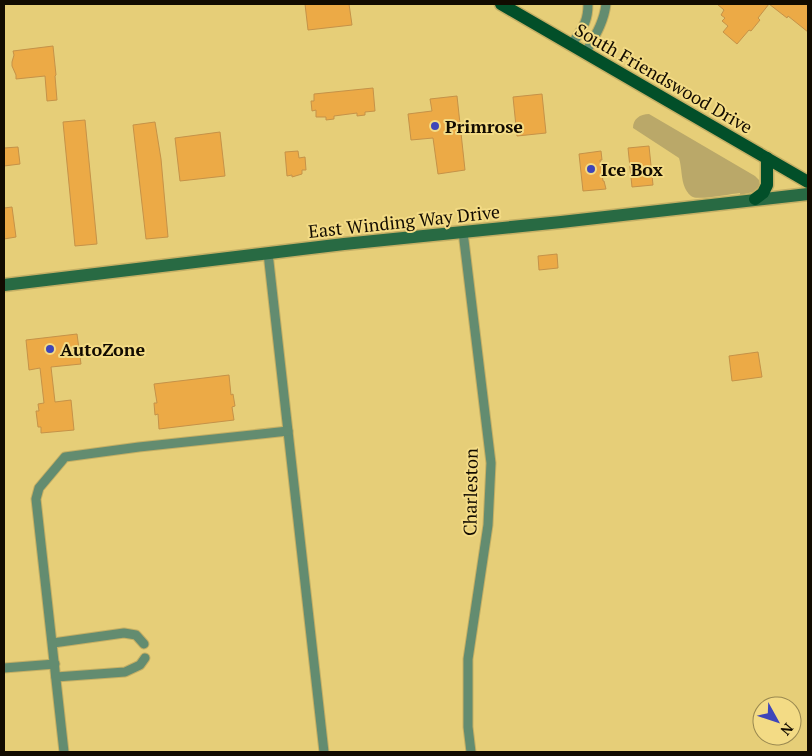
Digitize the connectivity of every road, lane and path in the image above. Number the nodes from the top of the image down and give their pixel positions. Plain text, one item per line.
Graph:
1 (501, 4) edge
2 (588, 4) edge
3 (606, 4) edge
4 (572, 44) junction
5 (586, 52) junction
6 (767, 158) junction
7 (808, 182) edge
8 (808, 194) edge
9 (755, 199) junction
10 (463, 232) junction
11 (268, 253) junction
12 (4, 285) edge
13 (288, 431) junction
14 (52, 643) junction
15 (144, 644) dead end
16 (145, 658) dead end
17 (55, 664) junction
18 (4, 668) edge
19 (56, 677) junction
20 (64, 752) edge
21 (324, 752) edge
22 (470, 752) edge

1 - 4 main road, South Friendswood Drive
2 - 4 street
3 - 5 street
4 - 5 main road, South Friendswood Drive
5 - 6 main road, South Friendswood Drive
6 - 7 main road, South Friendswood Drive
6 - 9 main road
8 - 9 street, East Winding Way Drive
9 - 10 street, East Winding Way Drive
10 - 11 street, East Winding Way Drive
10 - 22 street, Charleston
11 - 12 street, East Winding Way Drive
11 - 13 street
13 - 14 street
13 - 21 street
14 - 15 street
14 - 17 street
16 - 19 street
17 - 18 street
17 - 19 street
19 - 20 street

